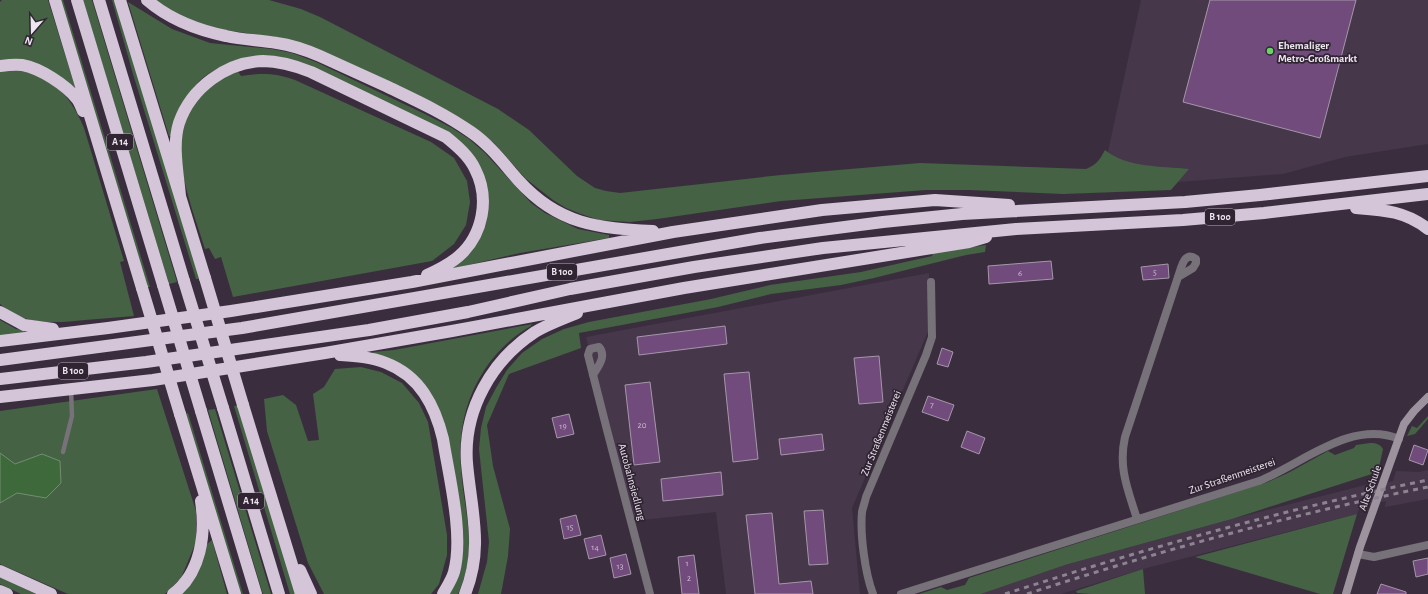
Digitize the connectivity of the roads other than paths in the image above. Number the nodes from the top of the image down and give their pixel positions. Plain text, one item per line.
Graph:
1 (55, 0) edge
2 (76, 0) edge
3 (99, 0) edge
4 (120, 0) edge
5 (147, 0) edge
6 (0, 66) edge
7 (97, 139) junction
8 (1428, 169) edge
9 (1428, 176) edge
10 (1390, 181) junction
11 (1428, 194) edge
12 (180, 196) junction
13 (1329, 205) junction
14 (1048, 209) junction
15 (1016, 229) junction
16 (1428, 229) edge
17 (673, 232) junction
18 (1178, 277) dead end
19 (412, 282) junction
20 (931, 282) dead end
21 (600, 304) junction
22 (0, 312) edge
23 (108, 328) junction
24 (0, 340) edge
25 (325, 353) junction
26 (0, 360) edge
27 (593, 375) dead end
28 (0, 379) edge
29 (71, 389) junction
30 (1428, 397) edge
31 (0, 399) edge
32 (1399, 439) junction
33 (63, 452) dead end
34 (193, 455) junction
35 (1137, 519) junction
36 (281, 530) junction
37 (1428, 545) edge
38 (1358, 554) junction
39 (0, 571) edge
40 (0, 591) edge
41 (7, 594) edge
42 (51, 594) edge
43 (173, 594) edge
44 (235, 594) edge
45 (256, 594) edge
46 (279, 594) edge
47 (301, 594) edge
48 (311, 594) edge
49 (443, 594) edge
50 (465, 594) edge
51 (650, 594) edge
52 (873, 594) edge
53 (901, 594) edge
54 (1346, 594) edge

1 - 7 highway
2 - 45 highway, A 14, bridge
3 - 46 highway, A 14, bridge
4 - 12 highway
5 - 17 highway
6 - 7 highway
7 - 34 highway, bridge
8 - 10 highway
9 - 10 highway, B 100
10 - 14 highway, B 100
11 - 13 highway, B 100
12 - 19 highway
12 - 36 highway, bridge
13 - 15 highway, B 100
13 - 16 highway
14 - 17 highway
14 - 26 highway, B 100
15 - 21 highway
15 - 28 highway, B 100
17 - 19 highway
18 - 35 street
19 - 23 highway
20 - 52 street, Zur Straßenmeisterei
21 - 25 highway
21 - 50 highway
22 - 23 highway
23 - 24 highway
25 - 29 highway
25 - 49 highway
27 - 51 street, Autobahnsiedlung
29 - 31 highway
29 - 33 lane
30 - 32 street, Alte Schule
32 - 35 street, Zur Straßenmeisterei
32 - 38 street, Alte Schule
34 - 43 highway
34 - 44 highway
35 - 53 street, Zur Straßenmeisterei
36 - 47 highway
36 - 48 highway
37 - 38 street
38 - 54 street, Alte Schule
39 - 42 highway
40 - 41 highway

